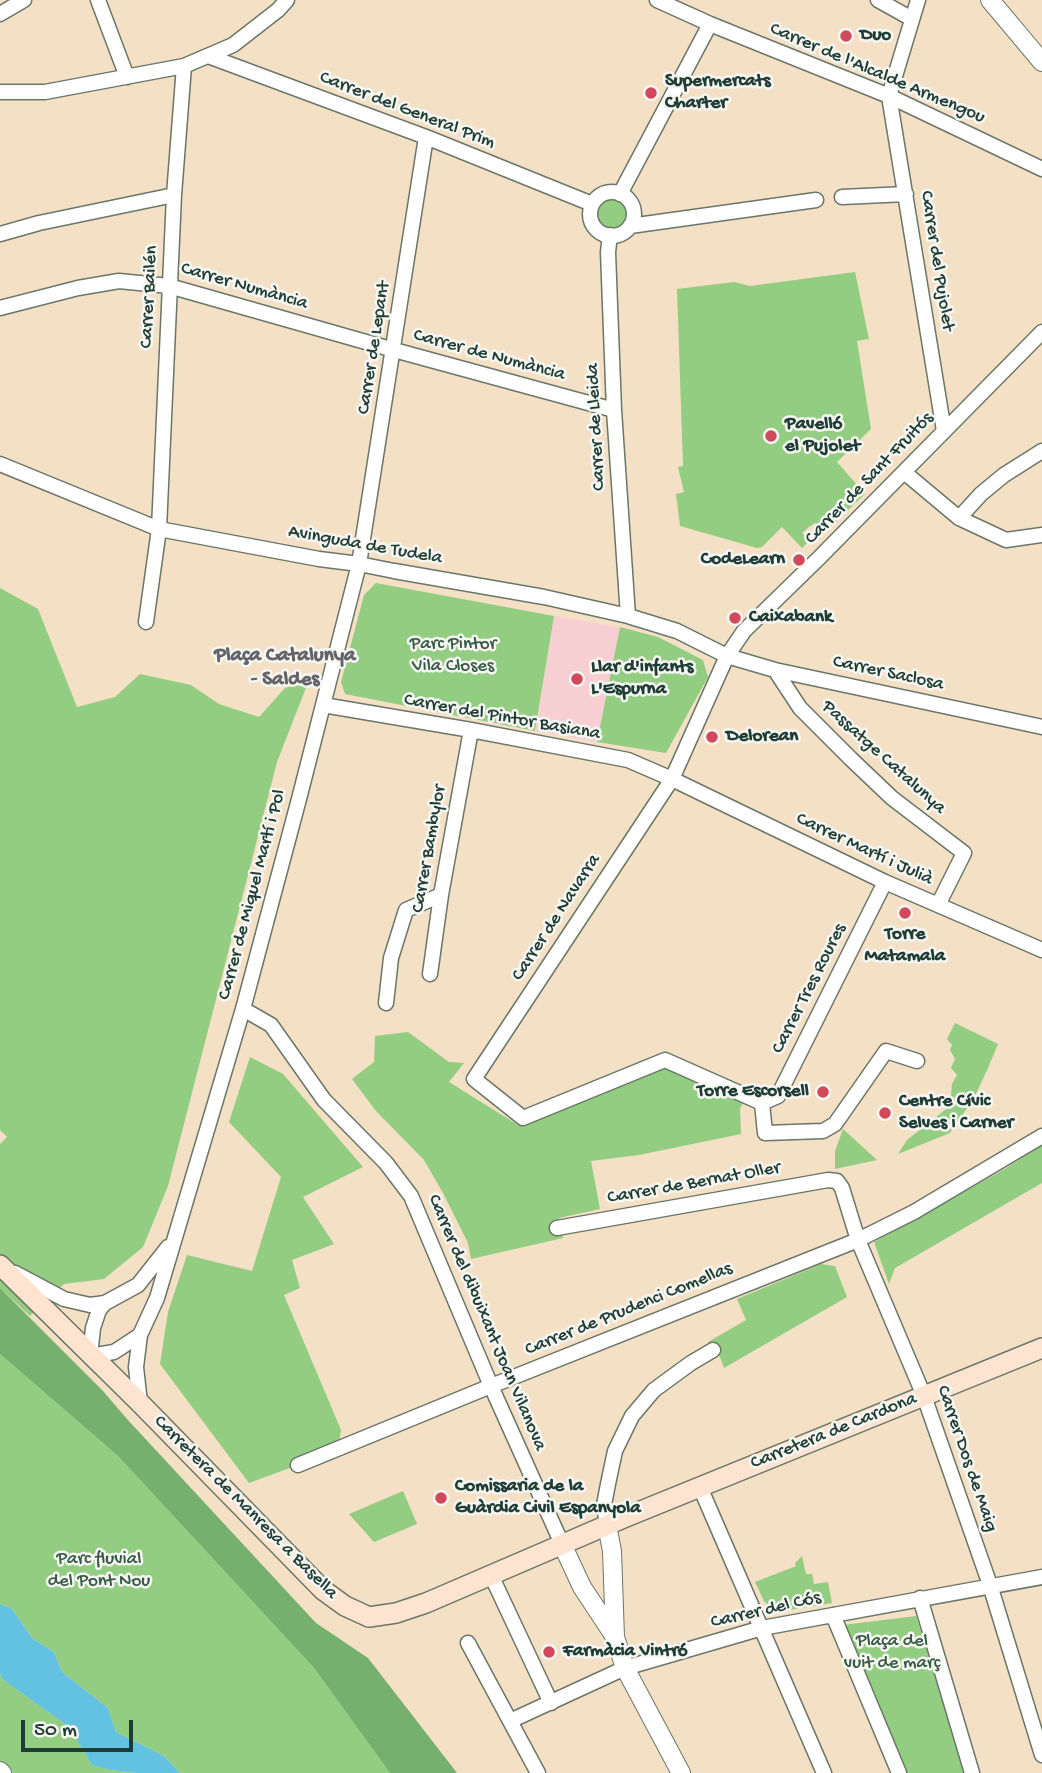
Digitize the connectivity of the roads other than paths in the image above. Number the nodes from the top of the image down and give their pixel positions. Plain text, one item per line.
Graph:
1 (24, 0) edge
2 (98, 0) edge
3 (287, 0) edge
4 (657, 0) edge
5 (878, 0) edge
6 (918, 0) edge
7 (990, 0) edge
8 (0, 14) edge
9 (912, 19) junction
10 (710, 24) junction
11 (208, 56) junction
12 (1042, 62) edge
13 (184, 66) junction
14 (127, 77) junction
15 (0, 92) edge
16 (889, 96) junction
17 (426, 137) junction
18 (1042, 169) edge
19 (621, 194) junction
20 (906, 194) junction
21 (174, 195) junction
22 (842, 197) dead end
23 (816, 200) dead end
24 (592, 204) junction
25 (630, 226) junction
26 (0, 234) edge
27 (610, 235) junction
28 (170, 286) junction
29 (0, 308) edge
30 (1042, 332) edge
31 (394, 350) junction
32 (614, 410) junction
33 (944, 431) junction
34 (1042, 451) edge
35 (0, 464) edge
36 (904, 472) junction
37 (959, 518) junction
38 (159, 529) junction
39 (1042, 535) edge
40 (359, 564) junction
41 (628, 616) junction
42 (146, 622) dead end
43 (727, 656) junction
44 (775, 670) junction
45 (323, 705) junction
46 (1042, 727) edge
47 (471, 730) junction
48 (672, 779) junction
49 (885, 882) junction
50 (441, 895) junction
51 (938, 905) junction
52 (1042, 950) edge
53 (430, 974) dead end
54 (386, 1003) dead end
55 (243, 1009) junction
56 (917, 1061) dead end
57 (762, 1104) junction
58 (1042, 1136) edge
59 (837, 1181) joint
60 (557, 1228) dead end
61 (176, 1234) junction
62 (858, 1240) junction
63 (0, 1265) edge
64 (105, 1303) junction
65 (140, 1335) junction
66 (1042, 1348) edge
67 (713, 1350) dead end
68 (90, 1356) junction
69 (491, 1386) junction
70 (924, 1396) junction
71 (140, 1403) junction
72 (298, 1465) dead end
73 (700, 1487) junction
74 (626, 1517) joint
75 (607, 1525) junction
76 (562, 1544) junction
77 (491, 1575) junction
78 (1042, 1577) edge
79 (989, 1585) junction
80 (920, 1598) junction
81 (833, 1615) junction
82 (762, 1628) junction
83 (615, 1637) junction
84 (468, 1643) dead end
85 (625, 1668) junction
86 (551, 1703) junction
87 (1035, 1712) edge
88 (510, 1721) junction
89 (1042, 1755) edge
90 (538, 1773) edge
91 (681, 1773) edge
92 (824, 1773) edge
93 (899, 1773) edge
94 (972, 1773) edge

1 - 8 street
2 - 14 street
3 - 11 street
4 - 10 street, Carrer de l'Alcalde Armengou
5 - 9 street
6 - 9 street
7 - 12 street
9 - 16 street
10 - 16 street, Carrer de l'Alcalde Armengou
10 - 19 street
11 - 13 street
11 - 17 street, Carrer del General Prim
13 - 14 street
13 - 21 street, Carrer Bailén
14 - 15 street
16 - 18 street, Carrer de l'Alcalde Armengou
16 - 20 street, Carrer del Pujolet
17 - 24 street, Carrer del General Prim
17 - 31 street, Carrer de Lepant
19 - 24 street
19 - 25 street
20 - 22 street
20 - 33 street, Carrer del Pujolet
21 - 26 street
21 - 28 street, Carrer Bailén
23 - 25 street
24 - 27 street
25 - 27 street
27 - 32 street, Carrer de Lleida
28 - 29 street, Carrer Numància
28 - 31 street, Carrer Numància
28 - 38 street, Carrer Bailén
30 - 33 street, Carrer de Sant Fruitós
31 - 32 street, Carrer de Numància
31 - 40 street, Carrer de Lepant
32 - 41 street, Carrer de Lleida
33 - 36 street, Carrer de Sant Fruitós
34 - 37 street
35 - 38 street, Avinguda de Tudela
36 - 37 street
36 - 43 street, Carrer de Sant Fruitós
37 - 39 street
38 - 40 street, Avinguda de Tudela
38 - 42 street, Carrer Bailén
40 - 41 street, Avinguda de Tudela
40 - 45 street, Carrer de Miquel Martí i Pol
41 - 43 street, Avinguda de Tudela
43 - 44 street, Carrer Saclosa
43 - 48 street, Carrer de Sant Fruitós
44 - 46 street, Carrer Saclosa
44 - 51 street, Passatge Catalunya
45 - 47 street, Carrer del Pintor Basiana
45 - 55 street, Carrer de Miquel Martí i Pol
47 - 48 street, Carrer del Pintor Basiana
47 - 50 street, Carrer Bambylor
48 - 49 street, Carrer Martí i Julià
48 - 57 street, Carrer de Navarra
49 - 51 street, Carrer Martí i Julià
49 - 57 street, Carrer Tres Roures
50 - 53 street, Carrer Bambylor
50 - 54 street
51 - 52 street, Carrer Martí i Julià
55 - 61 street, Carrer de Miquel Martí i Pol
55 - 69 street, Carrer del dibuixant Joan Vilanova
56 - 57 street
58 - 62 street, Carrer de Prudenci Comellas
59 - 60 street, Carrer de Bernat Oller
59 - 62 street, Carrer Dos de Maig
61 - 64 street, Carrer de Miquel Martí i Pol
61 - 65 street, Carrer de Miquel Martí i Pol
62 - 69 street, Carrer de Prudenci Comellas
62 - 70 street, Carrer Dos de Maig
63 - 64 street
63 - 68 main road, Carretera de Manresa a Basella
64 - 68 street
65 - 68 street
65 - 71 street, Carrer de Miquel Martí i Pol
66 - 70 main road, Carretera de Cardona
67 - 75 street
68 - 71 main road, Carretera de Manresa a Basella
69 - 72 street, Carrer de Prudenci Comellas
69 - 76 street, Carrer del dibuixant Joan Vilanova
70 - 73 main road, Carretera de Cardona
70 - 79 street, Carrer Dos de Maig
71 - 77 main road, Carretera de Manresa a Basella
73 - 74 main road, Carretera de Cardona
73 - 82 street
74 - 75 main road, Carretera de Manresa a Basella
75 - 76 main road, Carretera de Manresa a Basella
75 - 83 street
76 - 77 main road, Carretera de Manresa a Basella
76 - 83 street
77 - 86 street
78 - 79 street, Carrer del Cós
79 - 80 street, Carrer del Cós
79 - 87 street, Carrer Dos de Maig
80 - 81 street, Carrer del Cós
80 - 94 street
81 - 82 street, Carrer del Cós
81 - 93 street
82 - 85 street, Carrer del Cós
82 - 92 street
83 - 85 street
84 - 88 street
85 - 86 street, Carrer del Cós
85 - 91 street
86 - 88 street, Carrer del Cós
87 - 89 street, Carrer Dos de Maig
88 - 90 street

